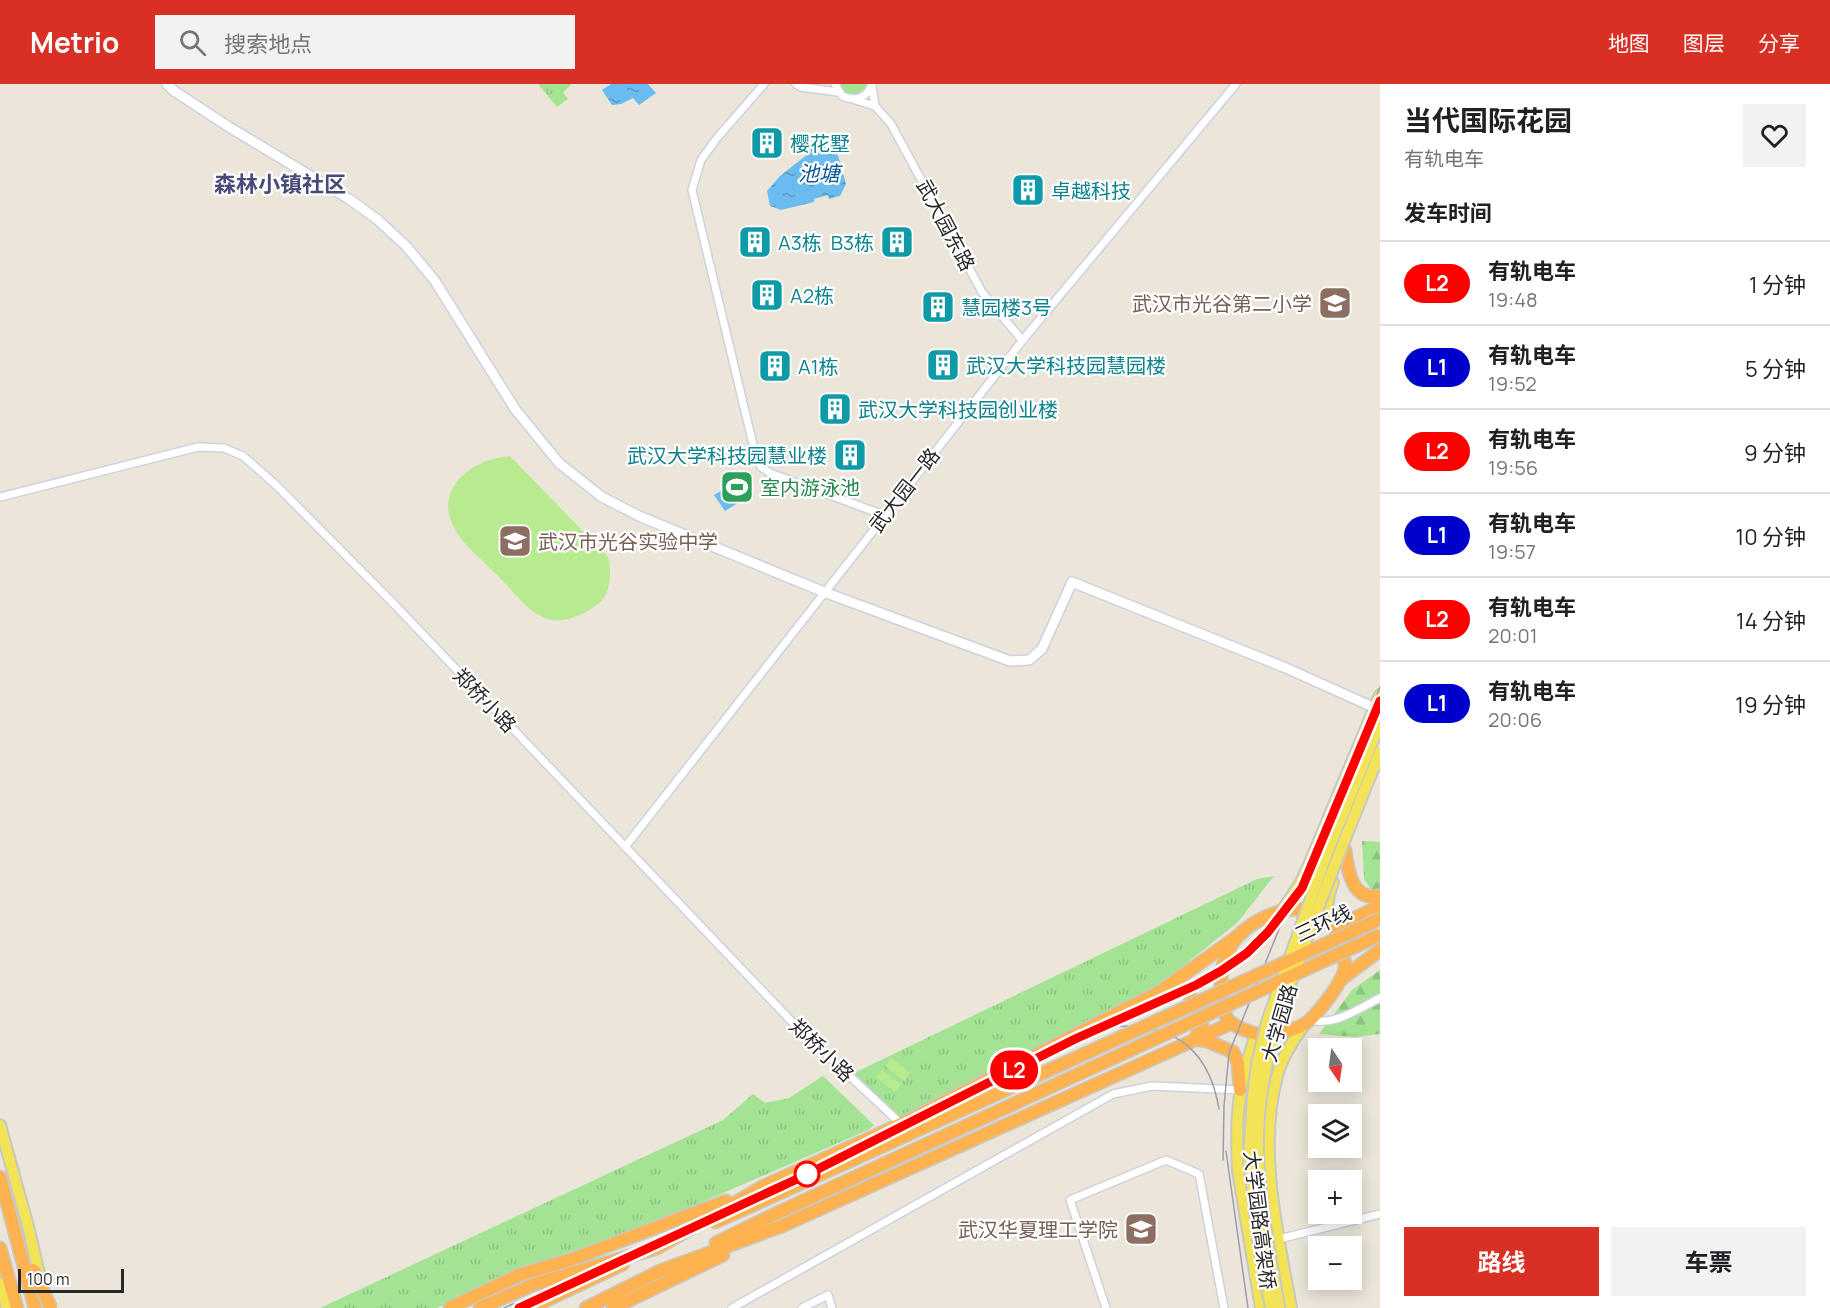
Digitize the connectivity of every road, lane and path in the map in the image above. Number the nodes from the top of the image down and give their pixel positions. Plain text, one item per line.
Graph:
1 (167, 84) edge
2 (764, 84) edge
3 (796, 84) edge
4 (1236, 84) edge
5 (872, 85) edge
6 (825, 86) edge
7 (837, 88) edge
8 (854, 99) junction
9 (875, 106) junction
10 (1022, 340) junction
11 (0, 497) edge
12 (884, 515) junction
13 (824, 592) junction
14 (1380, 695) edge
15 (1377, 710) edge
16 (1380, 723) edge
17 (1380, 752) edge
18 (1380, 764) edge
19 (625, 847) junction
20 (1345, 850) junction
21 (1380, 896) edge
22 (1380, 906) edge
23 (1282, 911) junction
24 (1380, 919) edge
25 (1329, 921) junction
26 (1242, 933) junction
27 (1380, 935) edge
28 (1380, 950) edge
29 (1340, 980) junction
30 (1167, 986) junction
31 (1380, 998) edge
32 (1308, 1021) junction
33 (1232, 1023) junction
34 (1256, 1034) junction
35 (1195, 1039) junction
36 (1240, 1090) junction
37 (901, 1124) junction
38 (0, 1125) edge
39 (0, 1177) edge
40 (766, 1192) junction
41 (1380, 1214) edge
42 (786, 1224) junction
43 (18, 1239) junction
44 (1280, 1239) junction
45 (0, 1248) edge
46 (657, 1248) junction
47 (573, 1259) junction
48 (660, 1271) junction
49 (28, 1280) junction
50 (0, 1283) edge
51 (516, 1292) junction
52 (7, 1308) edge
53 (17, 1308) edge
54 (35, 1308) edge
55 (41, 1308) edge
56 (46, 1308) edge
57 (51, 1308) edge
58 (450, 1308) edge
59 (480, 1308) edge
60 (530, 1308) edge
61 (576, 1308) edge
62 (586, 1308) edge
63 (613, 1308) edge
64 (732, 1308) edge
65 (802, 1308) edge
66 (832, 1308) edge
67 (1106, 1308) edge
68 (1224, 1308) edge
69 (1261, 1308) edge
70 (1271, 1308) edge
71 (1279, 1308) edge
72 (1291, 1308) edge

1 - 13 street
2 - 12 street
3 - 6 street
4 - 10 street, 武大园一路
5 - 8 street
5 - 9 street
6 - 7 street
7 - 8 street
8 - 9 street
9 - 10 street, 武大园东路
10 - 12 street, 武大园一路
11 - 19 street, 郑桥小路
12 - 13 street, 武大园一路
13 - 15 street
13 - 19 street, 武大园一路
14 - 15 main road
15 - 23 main road
16 - 70 main road, 大学园路高架桥, bridge
17 - 71 main road, 大学园路, bridge
18 - 20 main road
19 - 37 street, 郑桥小路
20 - 21 highway
20 - 25 main road
22 - 25 highway
23 - 25 highway
23 - 26 highway
24 - 40 highway, 三环线, bridge
25 - 29 highway
26 - 30 highway
26 - 33 highway
27 - 48 highway, 三环线, bridge
28 - 29 highway
29 - 32 highway
30 - 35 highway
30 - 37 highway
31 - 32 street
32 - 34 highway
32 - 44 main road
33 - 34 highway
33 - 35 highway
34 - 36 main road, 大学园路
35 - 36 highway
35 - 42 highway
36 - 64 street
36 - 69 main road, 大学园路
37 - 40 highway
38 - 56 main road
39 - 43 highway
40 - 46 highway, 三环线
40 - 47 highway
41 - 44 street
42 - 48 highway
42 - 63 highway
43 - 49 highway
43 - 57 highway, bridge
44 - 72 main road
45 - 53 highway
46 - 51 highway
46 - 60 highway, 三环线
47 - 51 highway
47 - 58 highway
48 - 61 highway, 三环线
48 - 62 highway
49 - 54 highway
49 - 55 highway
50 - 52 main road
51 - 59 highway
65 - 66 street
67 - 68 street

